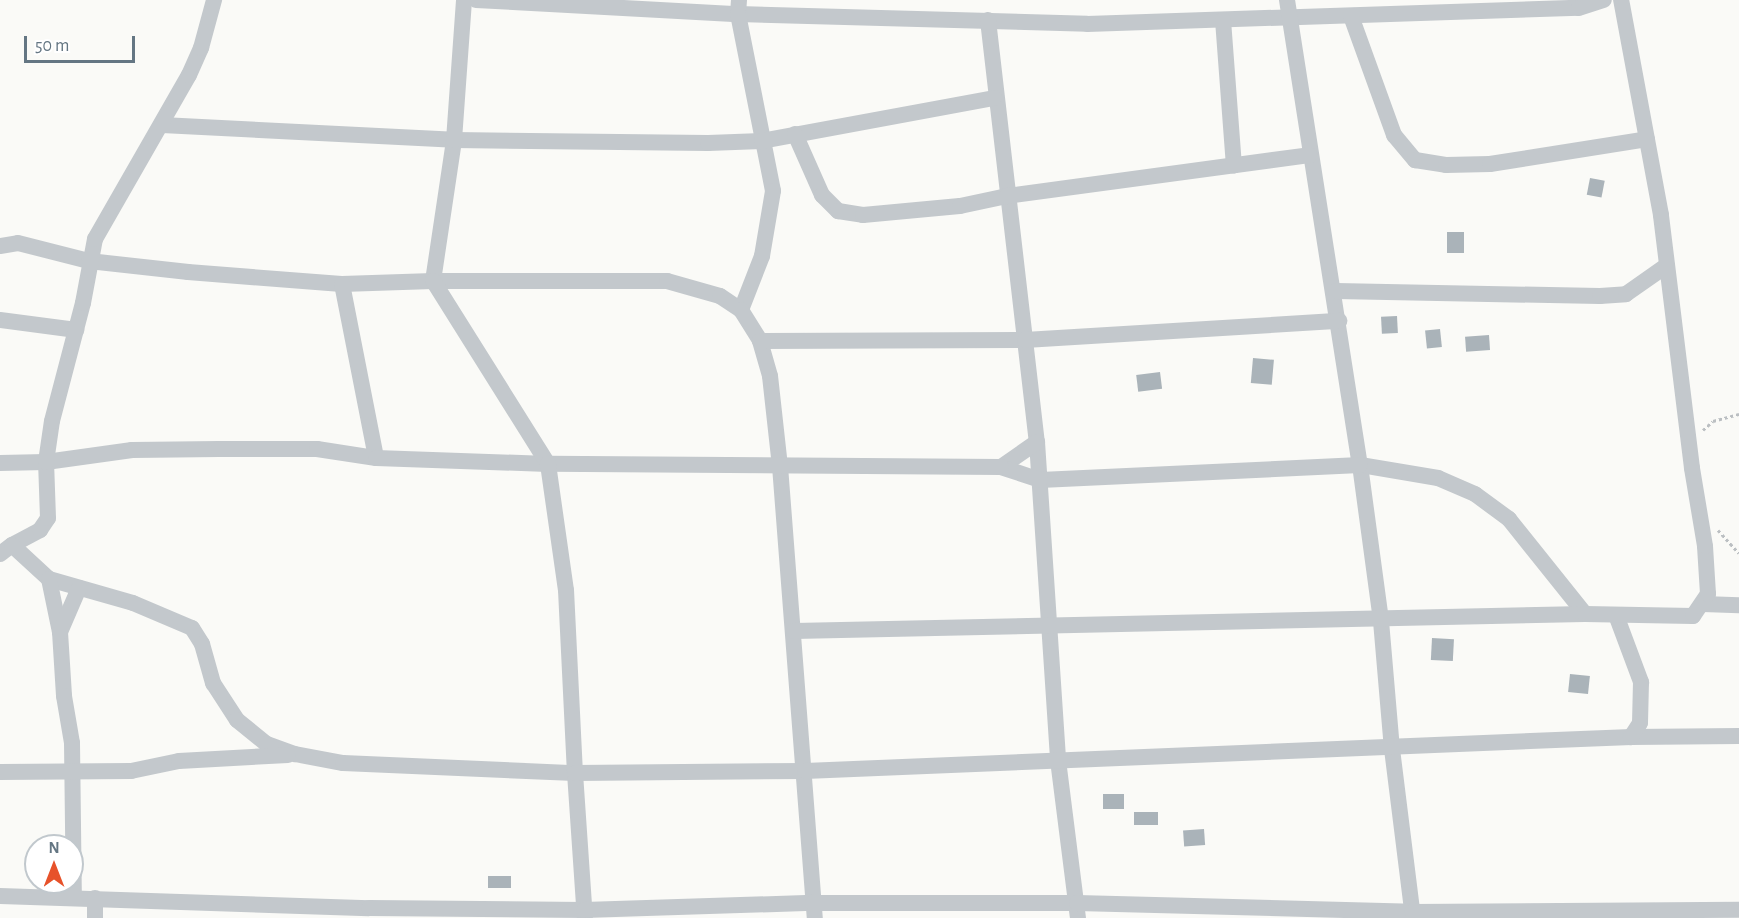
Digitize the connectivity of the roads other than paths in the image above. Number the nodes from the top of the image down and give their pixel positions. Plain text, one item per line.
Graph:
1 (214, 0) edge
2 (464, 0) edge
3 (476, 0) edge
4 (1287, 0) edge
5 (1604, 0) edge
6 (1621, 0) edge
7 (738, 7) edge
8 (1351, 16) junction
9 (1289, 18) junction
10 (988, 21) junction
11 (1223, 21) junction
12 (994, 98) junction
13 (162, 126) junction
14 (795, 134) junction
15 (1647, 139) junction
16 (454, 140) junction
17 (762, 141) junction
18 (1310, 155) junction
19 (1234, 166) junction
20 (1006, 196) junction
21 (0, 246) edge
22 (89, 261) junction
23 (1666, 266) junction
24 (433, 281) junction
25 (342, 284) junction
26 (1336, 291) junction
27 (741, 310) junction
28 (0, 320) edge
29 (1339, 321) junction
30 (76, 330) junction
31 (1025, 340) junction
32 (760, 341) junction
33 (1037, 442) junction
34 (376, 458) junction
35 (46, 462) junction
36 (0, 463) edge
37 (548, 464) junction
38 (1360, 465) junction
39 (780, 466) junction
40 (1001, 467) junction
41 (1040, 480) junction
42 (6, 550) edge
43 (49, 579) junction
44 (78, 588) junction
45 (1703, 604) junction
46 (1739, 604) edge
47 (1585, 614) junction
48 (1616, 615) junction
49 (1381, 621) junction
50 (1048, 626) junction
51 (794, 631) junction
52 (60, 632) junction
53 (1739, 736) edge
54 (1631, 737) junction
55 (1392, 749) junction
56 (295, 754) junction
57 (1058, 760) junction
58 (805, 771) junction
59 (0, 772) edge
60 (72, 772) junction
61 (574, 772) junction
62 (0, 896) edge
63 (74, 896) junction
64 (95, 898) junction
65 (814, 910) edge
66 (1739, 910) edge
67 (1078, 911) edge
68 (584, 914) edge
69 (1413, 915) edge
70 (95, 918) edge

1 - 13 street
2 - 16 street
3 - 7 street
4 - 9 street
5 - 8 street
6 - 15 street
7 - 10 street
7 - 17 street
8 - 9 street
8 - 15 street
9 - 11 street
9 - 18 street
10 - 11 street
10 - 12 street
11 - 19 street
12 - 14 street
12 - 20 street
13 - 16 street
13 - 22 street
14 - 17 street
14 - 20 street
15 - 23 street
16 - 17 street
16 - 24 street
17 - 27 street
18 - 19 street
18 - 26 street
19 - 20 street
20 - 31 street
21 - 22 street
22 - 25 street
22 - 30 street
23 - 26 street
23 - 45 street
24 - 25 street
24 - 27 street
24 - 37 street
25 - 34 street
26 - 29 street
27 - 32 street
28 - 30 street
29 - 31 street
29 - 38 street
30 - 35 street
31 - 32 street
31 - 33 street
32 - 39 street
33 - 40 street
33 - 41 street
34 - 35 street
34 - 37 street
35 - 36 street
35 - 42 street
37 - 39 street
37 - 61 street
38 - 41 street
38 - 47 street
38 - 49 street
39 - 40 street
39 - 51 street
40 - 41 street
41 - 50 street
42 - 43 street
43 - 44 street
43 - 52 street
44 - 52 street
44 - 56 street
45 - 46 street
45 - 48 street
47 - 48 street
47 - 49 street
48 - 54 street
49 - 50 street
49 - 55 street
50 - 51 street
50 - 57 street
51 - 58 street
52 - 60 street
53 - 54 street
54 - 55 street
55 - 57 street
55 - 69 street
56 - 60 street
56 - 61 street
57 - 58 street
57 - 67 street
58 - 61 street
58 - 65 street
59 - 60 street
60 - 63 street
61 - 68 street
62 - 63 street
63 - 64 street
64 - 68 street
64 - 70 street
65 - 67 street
65 - 68 street
66 - 69 street
67 - 69 street

